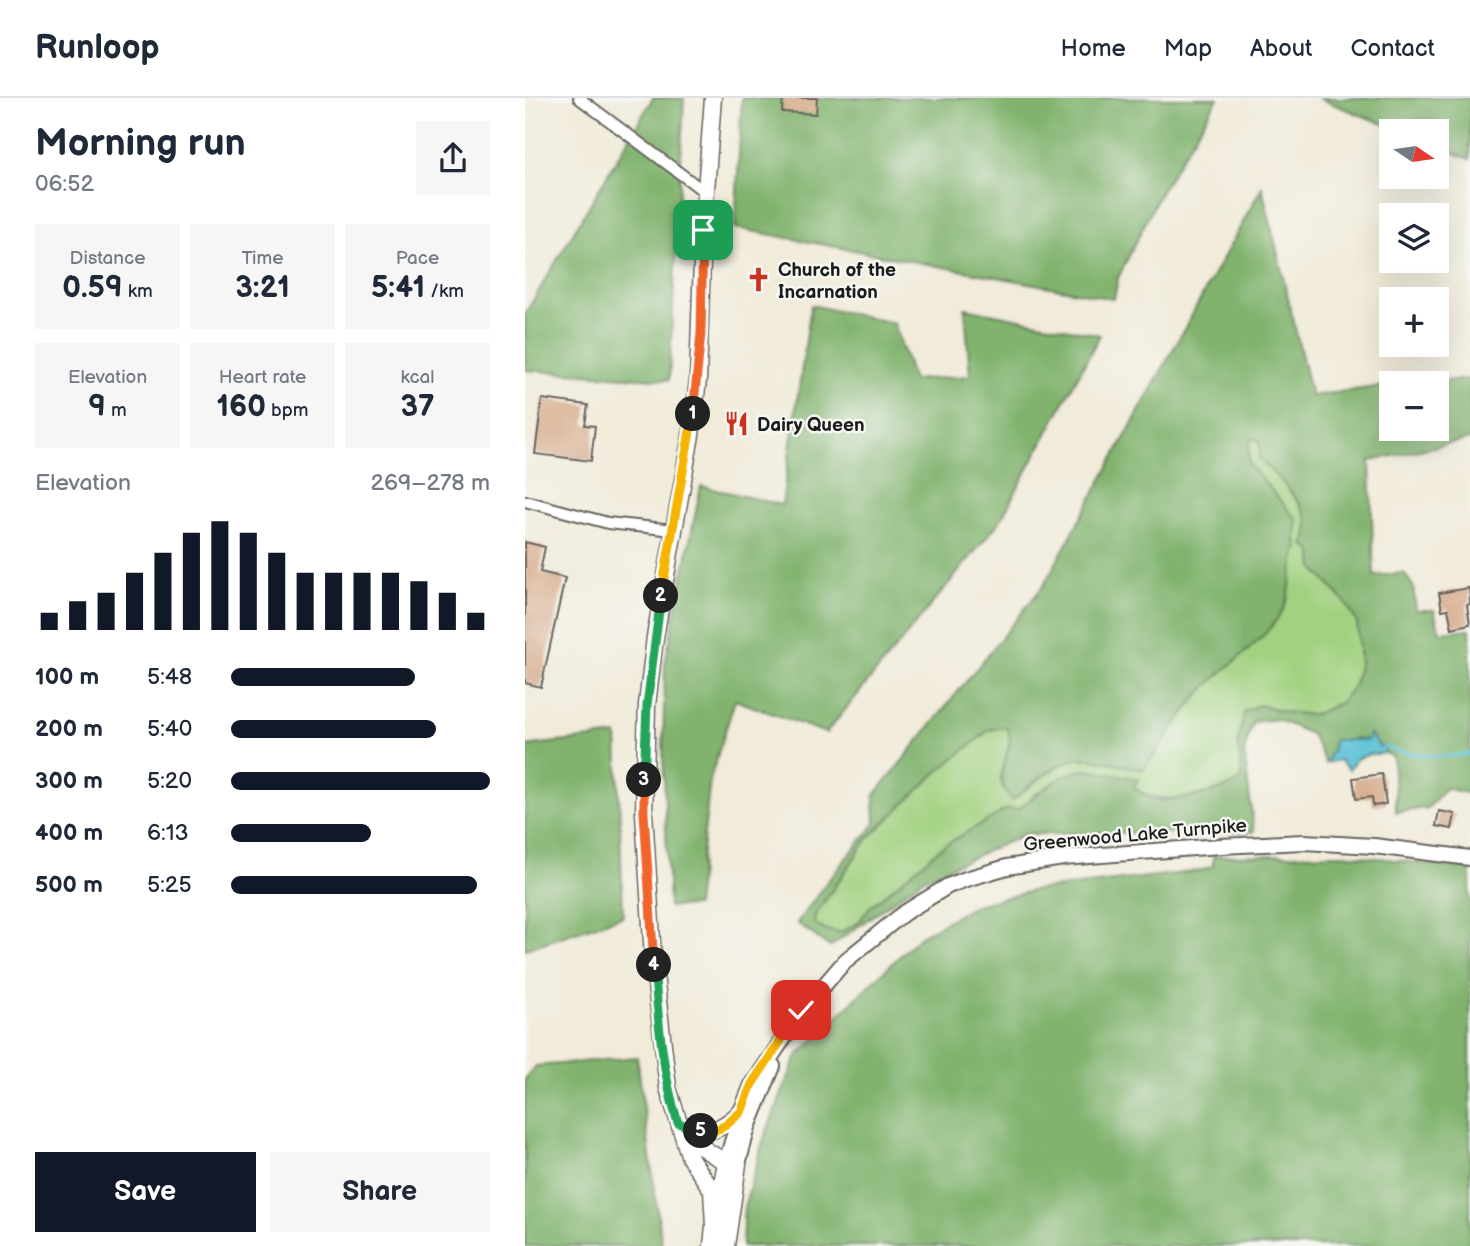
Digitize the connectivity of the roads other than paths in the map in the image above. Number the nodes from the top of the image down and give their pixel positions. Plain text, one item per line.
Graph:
1 (579, 98) edge
2 (713, 98) edge
3 (705, 192) junction
4 (525, 501) edge
5 (674, 530) junction
6 (1470, 858) edge
7 (784, 1038) junction
8 (741, 1112) junction
9 (678, 1123) junction
10 (732, 1163) junction
11 (714, 1227) junction
12 (712, 1246) edge
13 (726, 1246) edge

1 - 3 street
2 - 3 main road
3 - 5 main road
4 - 5 street
5 - 9 main road
6 - 7 main road, Greenwood Lake Turnpike
7 - 8 main road, Greenwood Lake Turnpike
7 - 10 main road, Greenwood Lake Turnpike
8 - 9 main road
8 - 10 main road, Greenwood Lake Turnpike
9 - 10 main road
9 - 11 main road
10 - 11 main road, Greenwood Lake Turnpike
10 - 13 main road, Greenwood Lake Turnpike
11 - 12 main road, Greenwood Lake Turnpike

